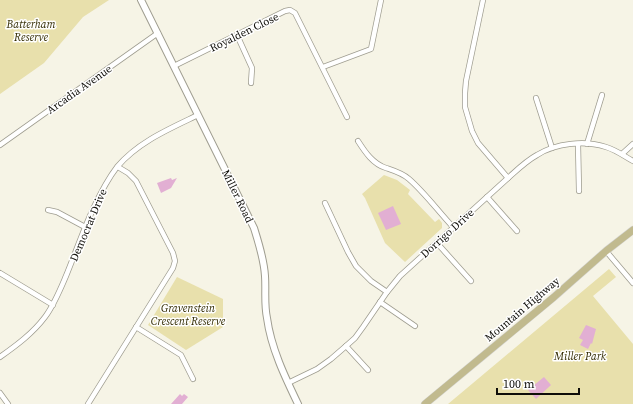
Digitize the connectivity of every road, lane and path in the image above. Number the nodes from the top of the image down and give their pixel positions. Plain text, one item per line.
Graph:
1 (141, 0) edge
2 (381, 0) edge
3 (482, 0) edge
4 (158, 33) junction
5 (236, 35) junction
6 (174, 66) junction
7 (323, 67) junction
8 (251, 83) dead end
9 (602, 95) dead end
10 (536, 98) dead end
11 (198, 115) junction
12 (347, 117) dead end
13 (358, 141) dead end
14 (578, 144) junction
15 (587, 144) junction
16 (633, 144) edge
17 (0, 145) edge
18 (552, 148) junction
19 (622, 154) junction
20 (633, 162) edge
21 (118, 167) junction
22 (508, 178) junction
23 (579, 191) dead end
24 (487, 197) junction
25 (325, 203) dead end
26 (48, 210) dead end
27 (86, 227) junction
28 (453, 227) junction
29 (633, 230) edge
30 (517, 231) dead end
31 (437, 242) junction
32 (606, 251) junction
33 (0, 273) edge
34 (471, 281) dead end
35 (633, 283) edge
36 (387, 292) junction
37 (380, 302) junction
38 (53, 305) junction
39 (415, 326) dead end
40 (136, 327) junction
41 (346, 346) junction
42 (0, 357) edge
43 (368, 370) dead end
44 (193, 379) dead end
45 (288, 383) junction
46 (0, 393) edge
47 (8, 404) edge
48 (88, 404) edge
49 (298, 404) edge
50 (425, 404) edge

1 - 4 main road, Miller Road
2 - 7 street
3 - 22 street
4 - 6 main road, Miller Road
4 - 17 street, Arcadia Avenue
5 - 6 street, Royalden Close
5 - 7 street, Royalden Close
5 - 8 street
6 - 11 main road, Miller Road
7 - 12 street, Royalden Close
9 - 15 street
10 - 18 street
11 - 21 street, Democrat Drive
11 - 45 main road, Miller Road
13 - 28 street
14 - 15 street, Dorrigo Drive
14 - 18 street, Dorrigo Drive
14 - 23 street
15 - 19 street, Dorrigo Drive
16 - 19 street
18 - 22 street, Dorrigo Drive
19 - 20 street, Dorrigo Drive
21 - 27 street, Democrat Drive
21 - 40 street
22 - 24 street, Dorrigo Drive
24 - 28 street, Dorrigo Drive
24 - 30 street
25 - 36 street
26 - 27 street
27 - 38 street, Democrat Drive
28 - 31 street, Dorrigo Drive
29 - 32 main road, Mountain Highway
31 - 34 street
31 - 36 street, Dorrigo Drive
32 - 35 street
32 - 50 main road, Mountain Highway
33 - 38 street
36 - 37 street, Dorrigo Drive
37 - 39 street
37 - 41 street, Dorrigo Drive
38 - 42 street, Democrat Drive
40 - 44 street
40 - 48 street
41 - 43 street
41 - 45 street, Dorrigo Drive
45 - 49 main road, Miller Road
46 - 47 street

